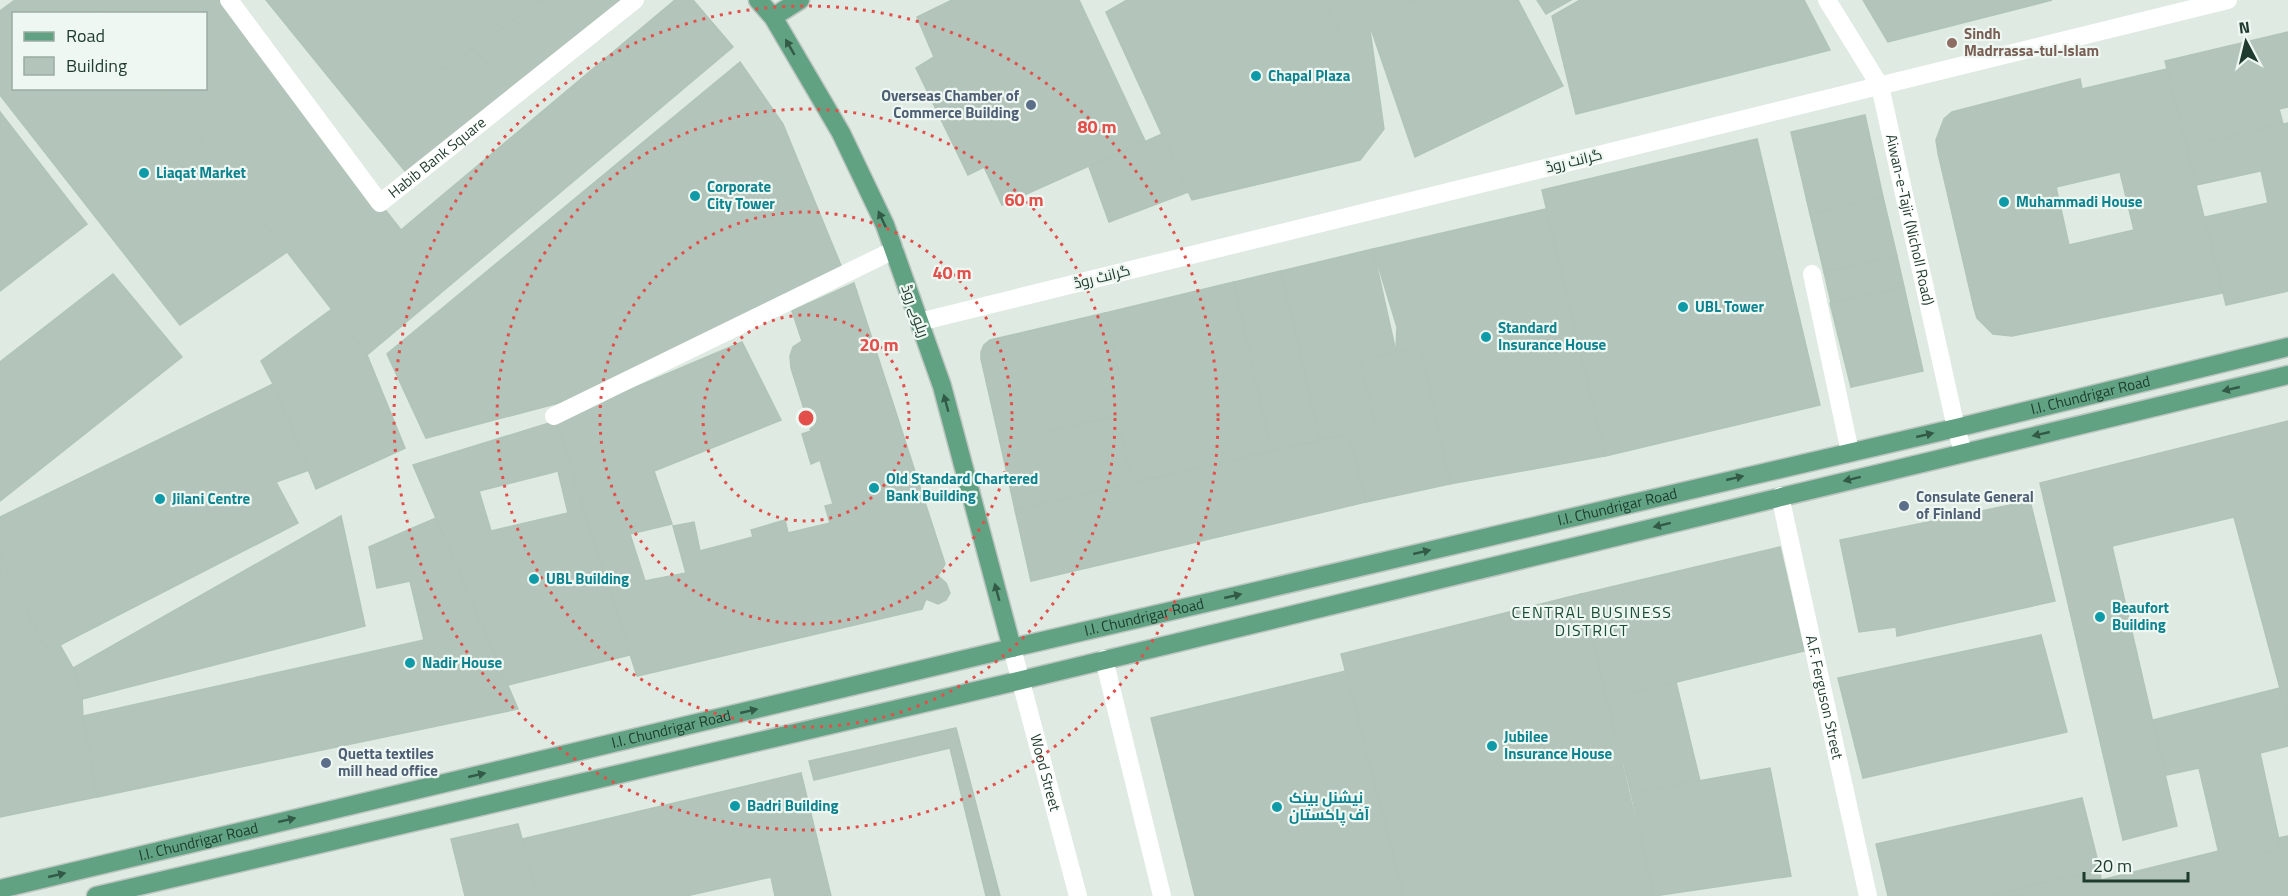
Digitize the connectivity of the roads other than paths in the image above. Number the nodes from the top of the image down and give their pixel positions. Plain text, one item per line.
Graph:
1 (229, 0) edge
2 (635, 0) edge
3 (758, 0) edge
4 (800, 0) edge
5 (1827, 0) edge
6 (2228, 0) edge
7 (773, 17) junction
8 (1880, 86) junction
9 (894, 250) junction
10 (1812, 274) dead end
11 (919, 322) junction
12 (2288, 347) edge
13 (2288, 375) edge
14 (554, 416) dead end
15 (1956, 428) junction
16 (1850, 452) junction
17 (1963, 452) junction
18 (1780, 496) junction
19 (1012, 648) junction
20 (1104, 659) junction
21 (1022, 680) junction
22 (0, 889) edge
23 (96, 896) edge
24 (1078, 896) edge
25 (1162, 896) edge
26 (1867, 896) edge

1 - 2 street, Habib Bank Square
3 - 7 main road, ریلوے روڈ
4 - 7 main road
5 - 8 street, Aiwan-e-Tajir (Nicholl Road)
6 - 8 street, گرانٹ روڈ
9 -> 7 main road, ریلوے روڈ
8 - 11 street, گرانٹ روڈ
8 - 15 street, Aiwan-e-Tajir (Nicholl Road)
9 - 11 main road, ریلوے روڈ
9 - 14 street
10 - 16 street
19 -> 11 main road, ریلوے روڈ
12 - 15 main road, I.I. Chundrigar Road
13 -> 17 main road, I.I. Chundrigar Road
16 -> 15 main road, I.I. Chundrigar Road
15 - 17 street, Aiwan-e-Tajir (Nicholl Road)
19 -> 16 main road, I.I. Chundrigar Road
17 -> 18 main road, I.I. Chundrigar Road
18 -> 20 main road, I.I. Chundrigar Road
18 - 26 street, A.F. Ferguson Street
19 - 21 street, Wood Street
22 -> 19 main road, I.I. Chundrigar Road
20 - 21 main road, I.I. Chundrigar Road
20 - 25 street
21 - 23 main road, I.I. Chundrigar Road
21 - 24 street, Wood Street

